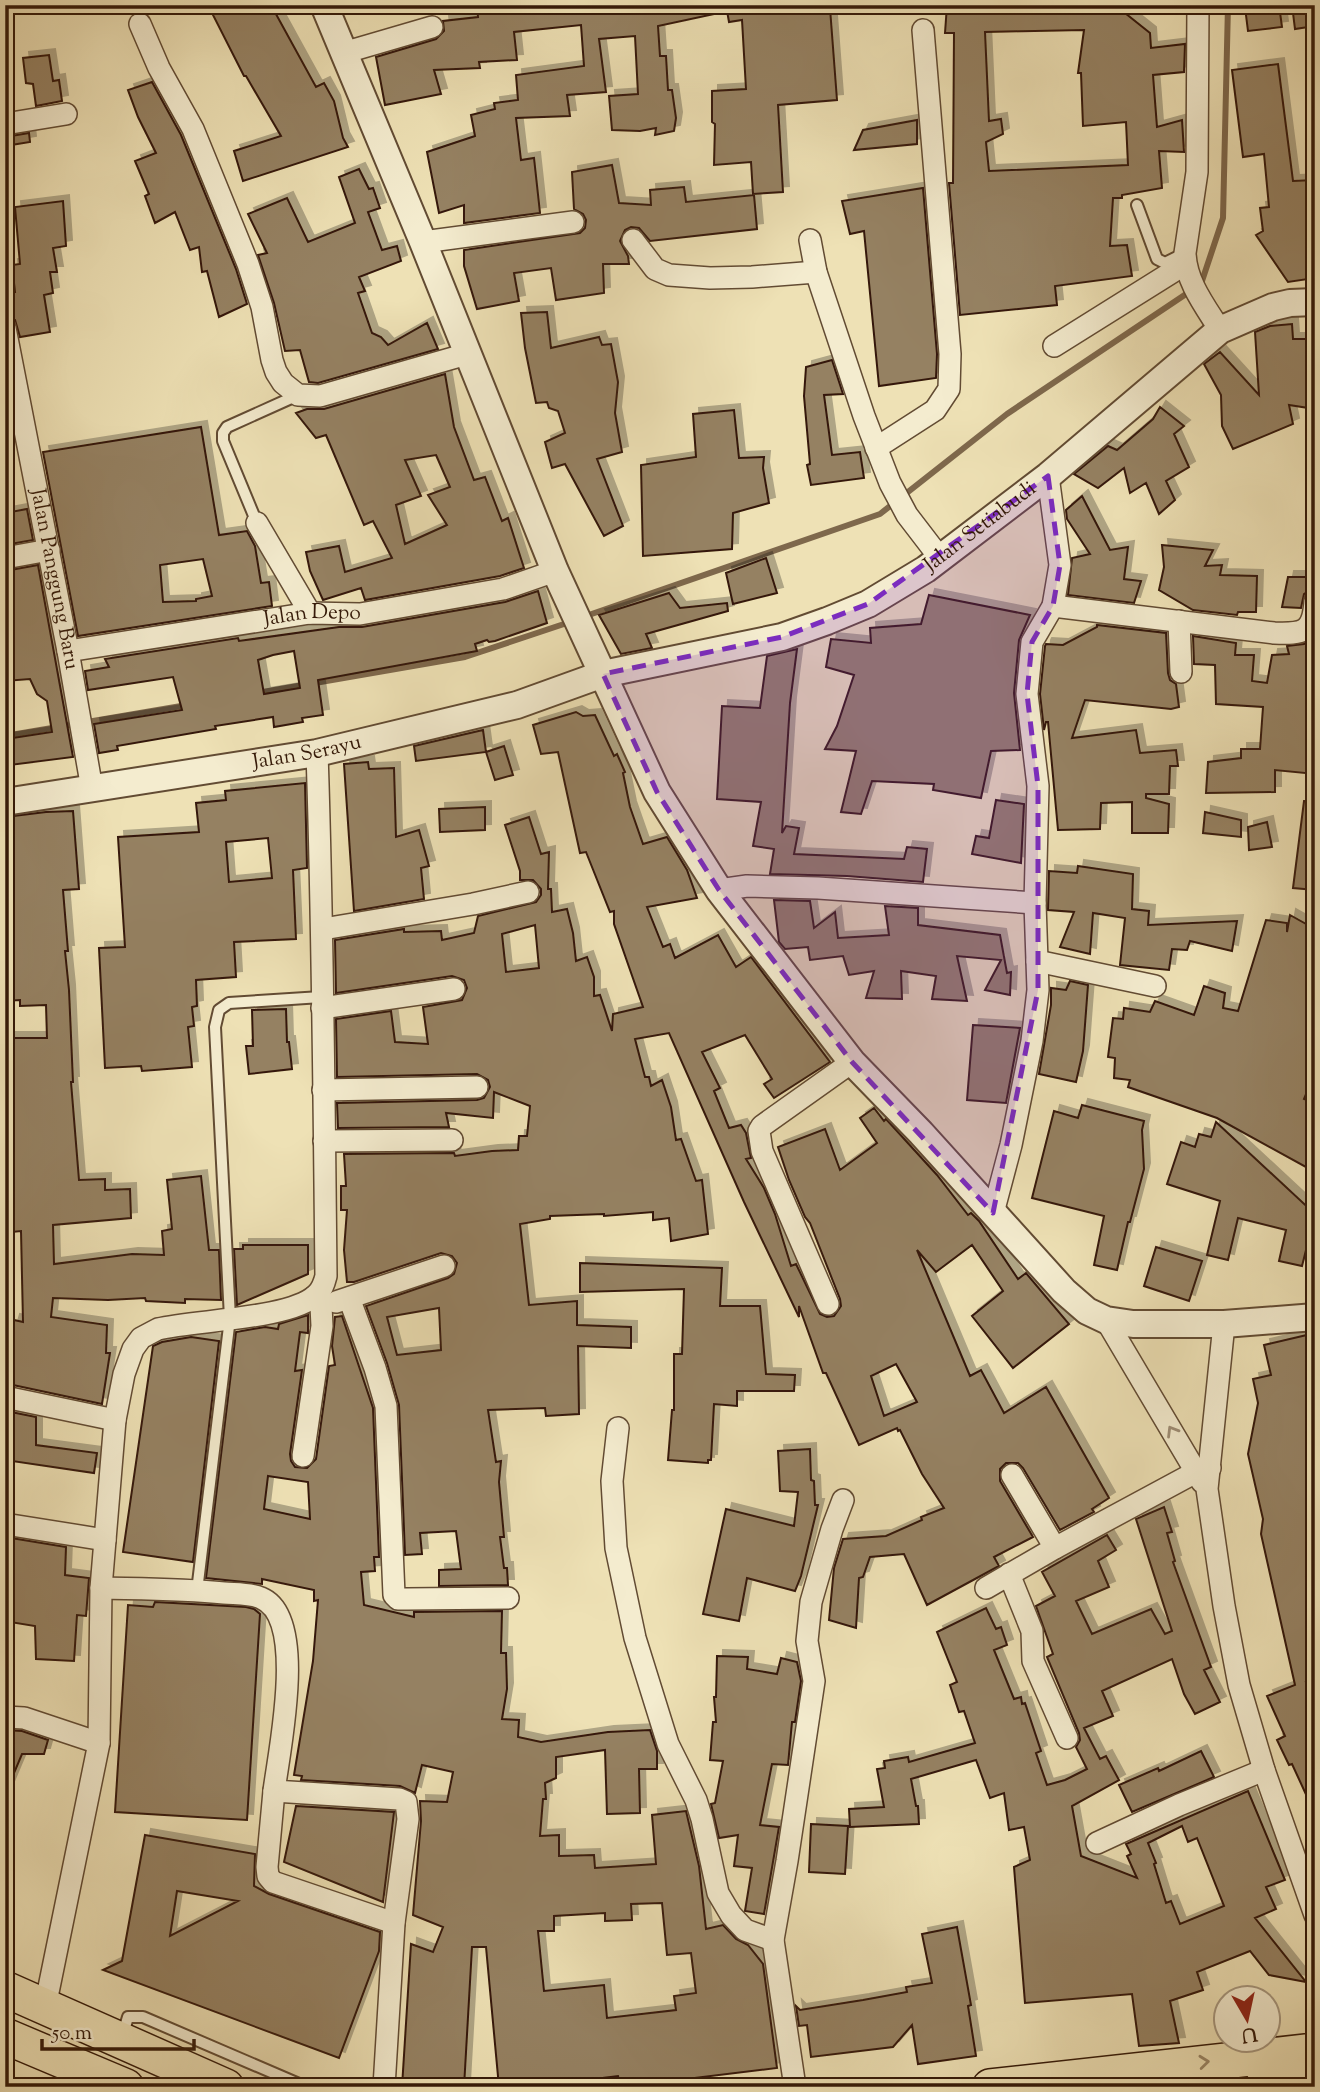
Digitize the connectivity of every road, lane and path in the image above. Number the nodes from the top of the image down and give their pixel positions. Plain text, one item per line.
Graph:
1 (324, 5) edge
2 (1198, 5) edge
3 (140, 24) dead end
4 (432, 27) dead end
5 (923, 30) dead end
6 (343, 52) junction
7 (66, 114) dead end
8 (5, 124) edge
9 (1138, 205) dead end
10 (573, 222) dead end
11 (633, 240) dead end
12 (810, 240) dead end
13 (423, 242) junction
14 (1186, 264) junction
15 (816, 272) junction
16 (1315, 302) edge
17 (1220, 330) junction
18 (6, 336) edge
19 (1054, 346) dead end
20 (467, 354) junction
21 (298, 395) junction
22 (876, 448) junction
23 (1048, 476) junction
24 (257, 523) joint
25 (49, 550) junction
26 (5, 558) edge
27 (940, 558) junction
28 (555, 571) junction
29 (1315, 601) edge
30 (1053, 606) junction
31 (310, 613) junction
32 (1179, 621) junction
33 (68, 650) junction
34 (1181, 673) dead end
35 (603, 674) junction
36 (317, 753) junction
37 (92, 789) junction
38 (5, 802) edge
39 (719, 890) junction
40 (528, 892) dead end
41 (1035, 903) junction
42 (323, 929) junction
43 (1037, 961) junction
44 (1155, 986) dead end
45 (454, 989) dead end
46 (321, 1002) junction
47 (852, 1062) junction
48 (477, 1087) dead end
49 (323, 1090) junction
50 (452, 1140) dead end
51 (324, 1141) junction
52 (993, 1213) junction
53 (444, 1266) dead end
54 (349, 1298) junction
55 (317, 1302) junction
56 (828, 1304) dead end
57 (1315, 1317) edge
58 (229, 1318) junction
59 (1106, 1320) junction
60 (1224, 1324) junction
61 (5, 1397) edge
62 (115, 1420) junction
63 (618, 1429) dead end
64 (303, 1455) dead end
65 (1012, 1475) dead end
66 (1205, 1476) junction
67 (843, 1500) dead end
68 (5, 1524) edge
69 (105, 1540) junction
70 (1055, 1548) junction
71 (1009, 1574) junction
72 (101, 1588) junction
73 (986, 1588) dead end
74 (197, 1591) junction
75 (508, 1598) dead end
76 (5, 1717) edge
77 (1067, 1738) dead end
78 (99, 1743) junction
79 (1264, 1770) junction
80 (274, 1791) junction
81 (1097, 1843) dead end
82 (1315, 1915) edge
83 (394, 1923) junction
84 (773, 1940) junction
85 (5, 1989) edge
86 (45, 2007) junction
87 (5, 2036) edge
88 (121, 2040) junction
89 (1315, 2051) edge
90 (1315, 2080) edge
91 (126, 2087) edge
92 (226, 2087) edge
93 (306, 2087) edge
94 (384, 2087) edge
95 (795, 2087) edge
96 (990, 2087) edge
97 (1262, 2087) edge

1 - 6 street
2 - 14 street
3 - 21 street
4 - 6 street
5 - 22 street
6 - 13 street
7 - 8 street
9 - 14 lane
10 - 13 street
11 - 15 street
12 - 15 street
13 - 20 street
14 - 17 street
14 - 19 street
15 - 22 street
16 - 17 street, Jalan Setiabudi
17 - 23 street, Jalan Setiabudi
18 - 25 street, Jalan Panggung Baru
20 - 21 street
20 - 28 street
21 - 24 lane
22 - 27 street
23 - 27 street, Jalan Setiabudi
23 - 30 street
24 - 31 street
25 - 26 street
25 - 33 street, Jalan Panggung Baru
27 - 35 street, Jalan Setiabudi
28 - 31 street, Jalan Depo
28 - 35 street
29 - 32 street
30 - 32 street
30 - 41 street
31 - 33 street, Jalan Depo
32 - 34 street
33 - 37 street, Jalan Panggung Baru
35 - 36 street, Jalan Serayu
35 - 39 street
36 - 37 street, Jalan Serayu
36 - 42 street
37 - 38 street, Jalan Serayu
39 - 41 street
39 - 47 street
40 - 42 street
41 - 43 street
42 - 46 street
43 - 44 street
43 - 52 street
45 - 46 street
46 - 49 street
46 - 58 lane
47 - 52 street
47 - 56 street
48 - 49 street
49 - 51 street
50 - 51 street
51 - 55 street
52 - 59 street
53 - 54 street
54 - 55 street
54 - 75 street
55 - 58 street
55 - 64 street
57 - 60 street
58 - 62 street
58 - 74 lane
59 - 60 street
66 -> 59 street
60 - 66 street
61 - 62 street
62 - 69 street
63 - 84 street
65 - 70 street
66 - 70 street
66 - 79 street
67 - 84 street
68 - 69 street
69 - 72 street
70 - 71 street
71 - 73 street
71 - 77 street
72 - 74 street
72 - 78 street
74 - 80 street
76 - 78 street
78 - 86 street
79 - 81 street
79 - 82 street
80 - 83 street
80 - 83 street
83 - 94 street
84 - 95 street
85 - 86 highway
86 - 88 highway
87 - 91 highway
88 - 92 highway
88 - 93 lane
96 -> 89 highway
90 - 97 highway

